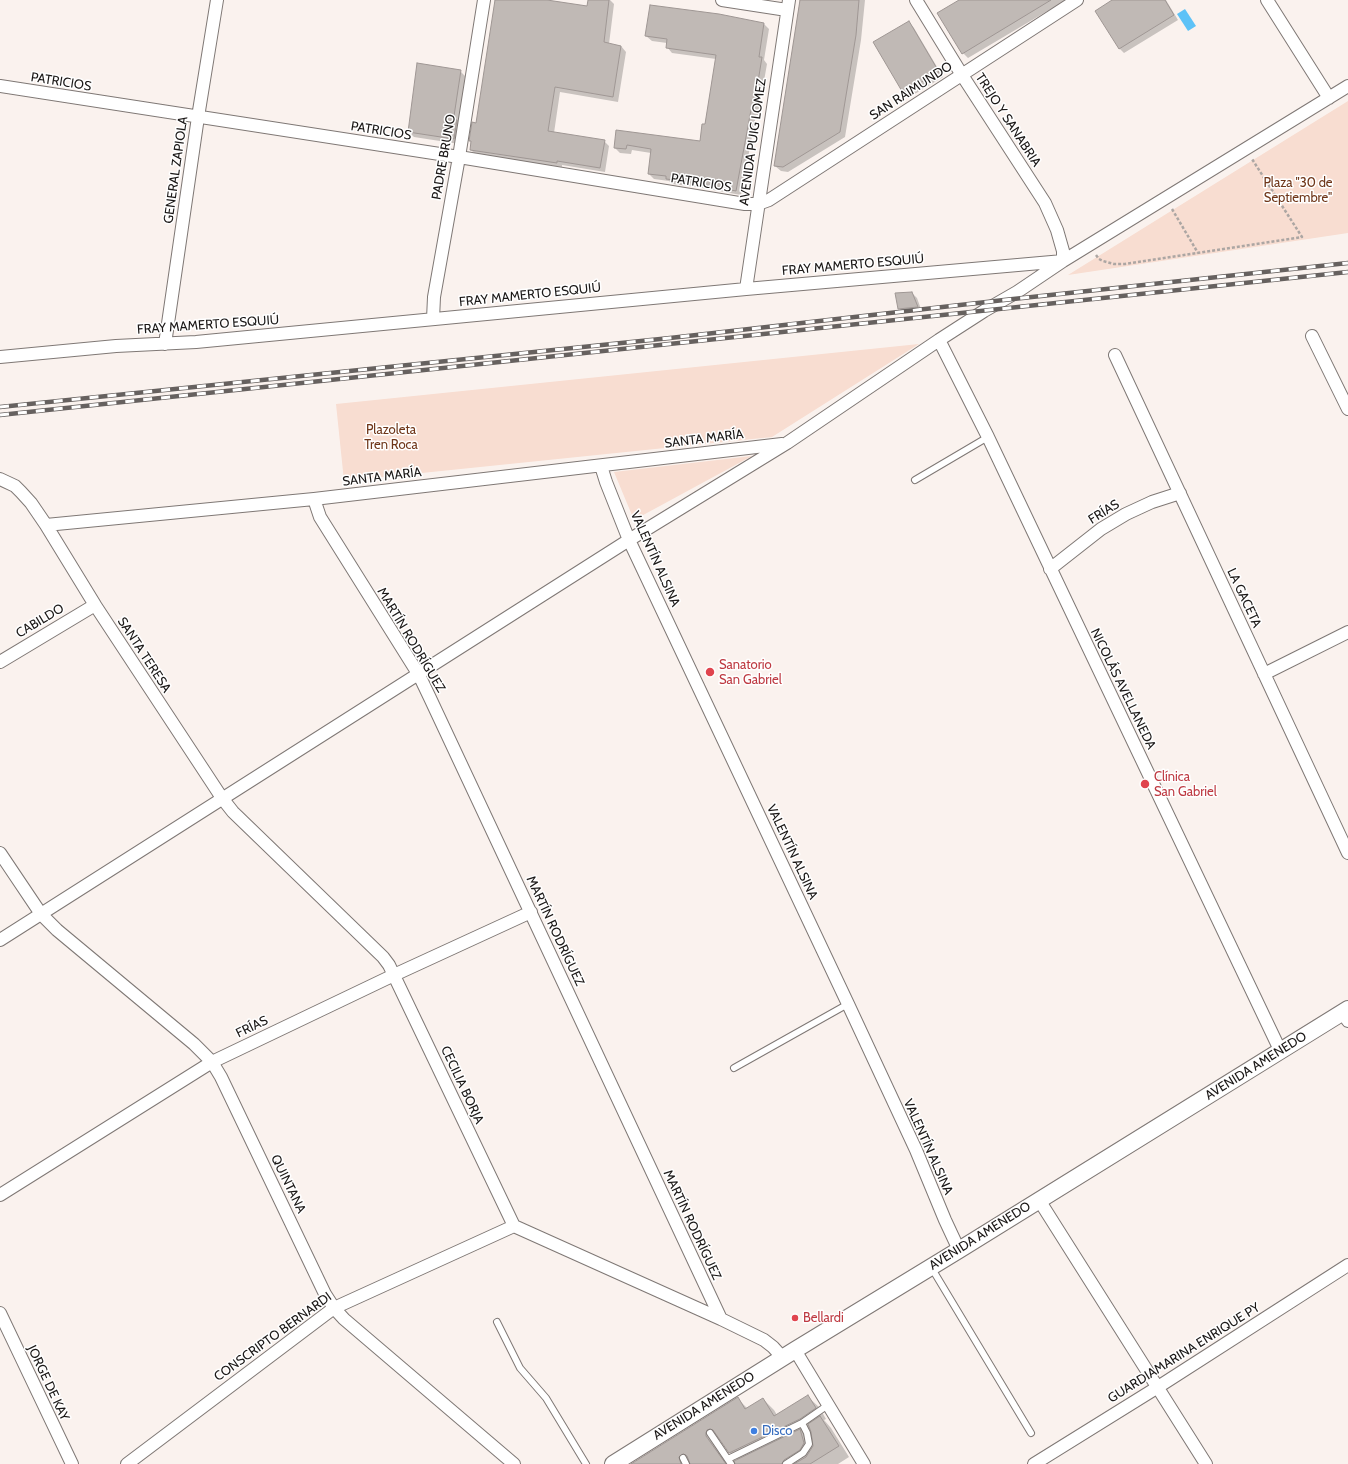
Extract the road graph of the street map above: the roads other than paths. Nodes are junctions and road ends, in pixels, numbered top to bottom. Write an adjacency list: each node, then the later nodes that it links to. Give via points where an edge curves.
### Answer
1 (218, 0): 12 (street, GENERAL ZAPIOLA)
2 (484, 0): 13 (street, PADRE BRUNO)
3 (722, 0): 7 (street)
4 (916, 0): 8 (street, TREJO Y SANABRIA)
5 (1077, 0): 8 (street, SAN RAIMUNDO)
6 (1267, 0): 11 (street)
7 (788, 5): 14 (street, AVENIDA PUIG LOMEZ)
8 (962, 75): 14 (street, SAN RAIMUNDO, via 769,200); 15 (street, TREJO Y SANABRIA, via 1045,203 1057,230)
9 (0, 86): 12 (street, PATRICIOS)
10 (1348, 86): 11 (street)
11 (1329, 98): 15 (street)
12 (198, 117): 13 (street, PATRICIOS); 20 (street, GENERAL ZAPIOLA)
13 (459, 157): 14 (street, PATRICIOS, via 745,204); 17 (street, PADRE BRUNO, via 434,296)
14 (758, 204): 16 (street, AVENIDA PUIG LOMEZ)
15 (1063, 261): 16 (street, FRAY MAMERTO ESQUIÚ); 19 (street, via 1018,292)
16 (746, 289): 17 (street, FRAY MAMERTO ESQUIÚ)
17 (433, 319): 20 (street, FRAY MAMERTO ESQUIÚ)
18 (1312, 336): 23 (street)
19 (938, 340): 24 (street, NICOLÁS AVELLANEDA); 25 (street)
20 (165, 344): 22 (street, FRAY MAMERTO ESQUIÚ)
21 (1115, 355): 29 (street, LA GACETA)
22 (0, 357)
23 (1348, 409)
24 (988, 437): 28 (lane); 33 (street, NICOLÁS AVELLANEDA)
25 (787, 443): 26 (street, SANTA MARÍA); 32 (street)
26 (601, 466): 30 (street, SANTA MARÍA); 32 (street, VALENTÍN ALSINA)
27 (0, 479): 31 (street, via 21,492)
28 (915, 480)
29 (1180, 492): 33 (street, FRÍAS, via 1126,514); 37 (street, LA GACETA)
30 (314, 499): 31 (street, SANTA MARÍA); 38 (street, MARTÍN RODRÍGUEZ, via 320,517)
31 (46, 525): 34 (street, SANTA TERESA)
32 (629, 540): 38 (street); 46 (street, VALENTÍN ALSINA)
33 (1050, 569): 48 (street, NICOLÁS AVELLANEDA)
34 (95, 605): 36 (street, CABILDO); 39 (street, SANTA TERESA)
35 (1348, 632): 37 (street)
36 (0, 662)
37 (1264, 674): 40 (street, LA GACETA)
38 (419, 675): 39 (street); 42 (street, MARTÍN RODRÍGUEZ)
39 (222, 798): 43 (street); 45 (street, CECILIA BORJA, via 233,812 383,957)
40 (1348, 852)
41 (0, 853): 43 (street, QUINTANA)
42 (531, 912): 45 (street, FRÍAS); 59 (street, MARTÍN RODRÍGUEZ)
43 (41, 914): 44 (street); 49 (street, QUINTANA)
44 (0, 940)
45 (394, 975): 49 (street, FRÍAS); 53 (street, CECILIA BORJA)
46 (848, 1004): 50 (lane); 54 (street, VALENTÍN ALSINA)
47 (1346, 1014): 48 (street, AVENIDA AMENEDO)
48 (1280, 1050): 52 (street, AVENIDA AMENEDO)
49 (212, 1062): 51 (street, FRÍAS); 57 (street, QUINTANA)
50 (734, 1068)
51 (0, 1195)
52 (1040, 1200): 54 (street, AVENIDA AMENEDO); 62 (street)
53 (514, 1226): 57 (street, CONSCRIPTO BERNARDI); 59 (street)
54 (959, 1250): 56 (street, AVENIDA AMENEDO)
55 (1348, 1266): 62 (street, GUARDIAMARINA ENRIQUE PY)
56 (931, 1267): 61 (street, AVENIDA AMENEDO); 66 (lane)
57 (334, 1308): 69 (street, CONSCRIPTO BERNARDI); 70 (street, QUINTANA)
58 (0, 1313): 68 (street, JORGE DE KAY)
59 (721, 1319): 61 (street)
60 (497, 1322): 71 (lane, via 520,1368 546,1398)
61 (789, 1353): 63 (street); 72 (street, AVENIDA AMENEDO)
62 (1158, 1387): 75 (street, GUARDIAMARINA ENRIQUE PY); 76 (street)
63 (828, 1405): 64 (lane); 74 (street)
64 (802, 1423): 67 (lane); 73 (lane, via 809,1444 802,1453)
65 (710, 1433): 67 (lane)
66 (1031, 1433)
67 (729, 1462)
68 (72, 1464)
69 (127, 1464)
70 (514, 1464)
71 (586, 1464)
72 (613, 1464)
73 (786, 1464)
74 (864, 1464)
75 (1034, 1464)
76 (1206, 1464)

